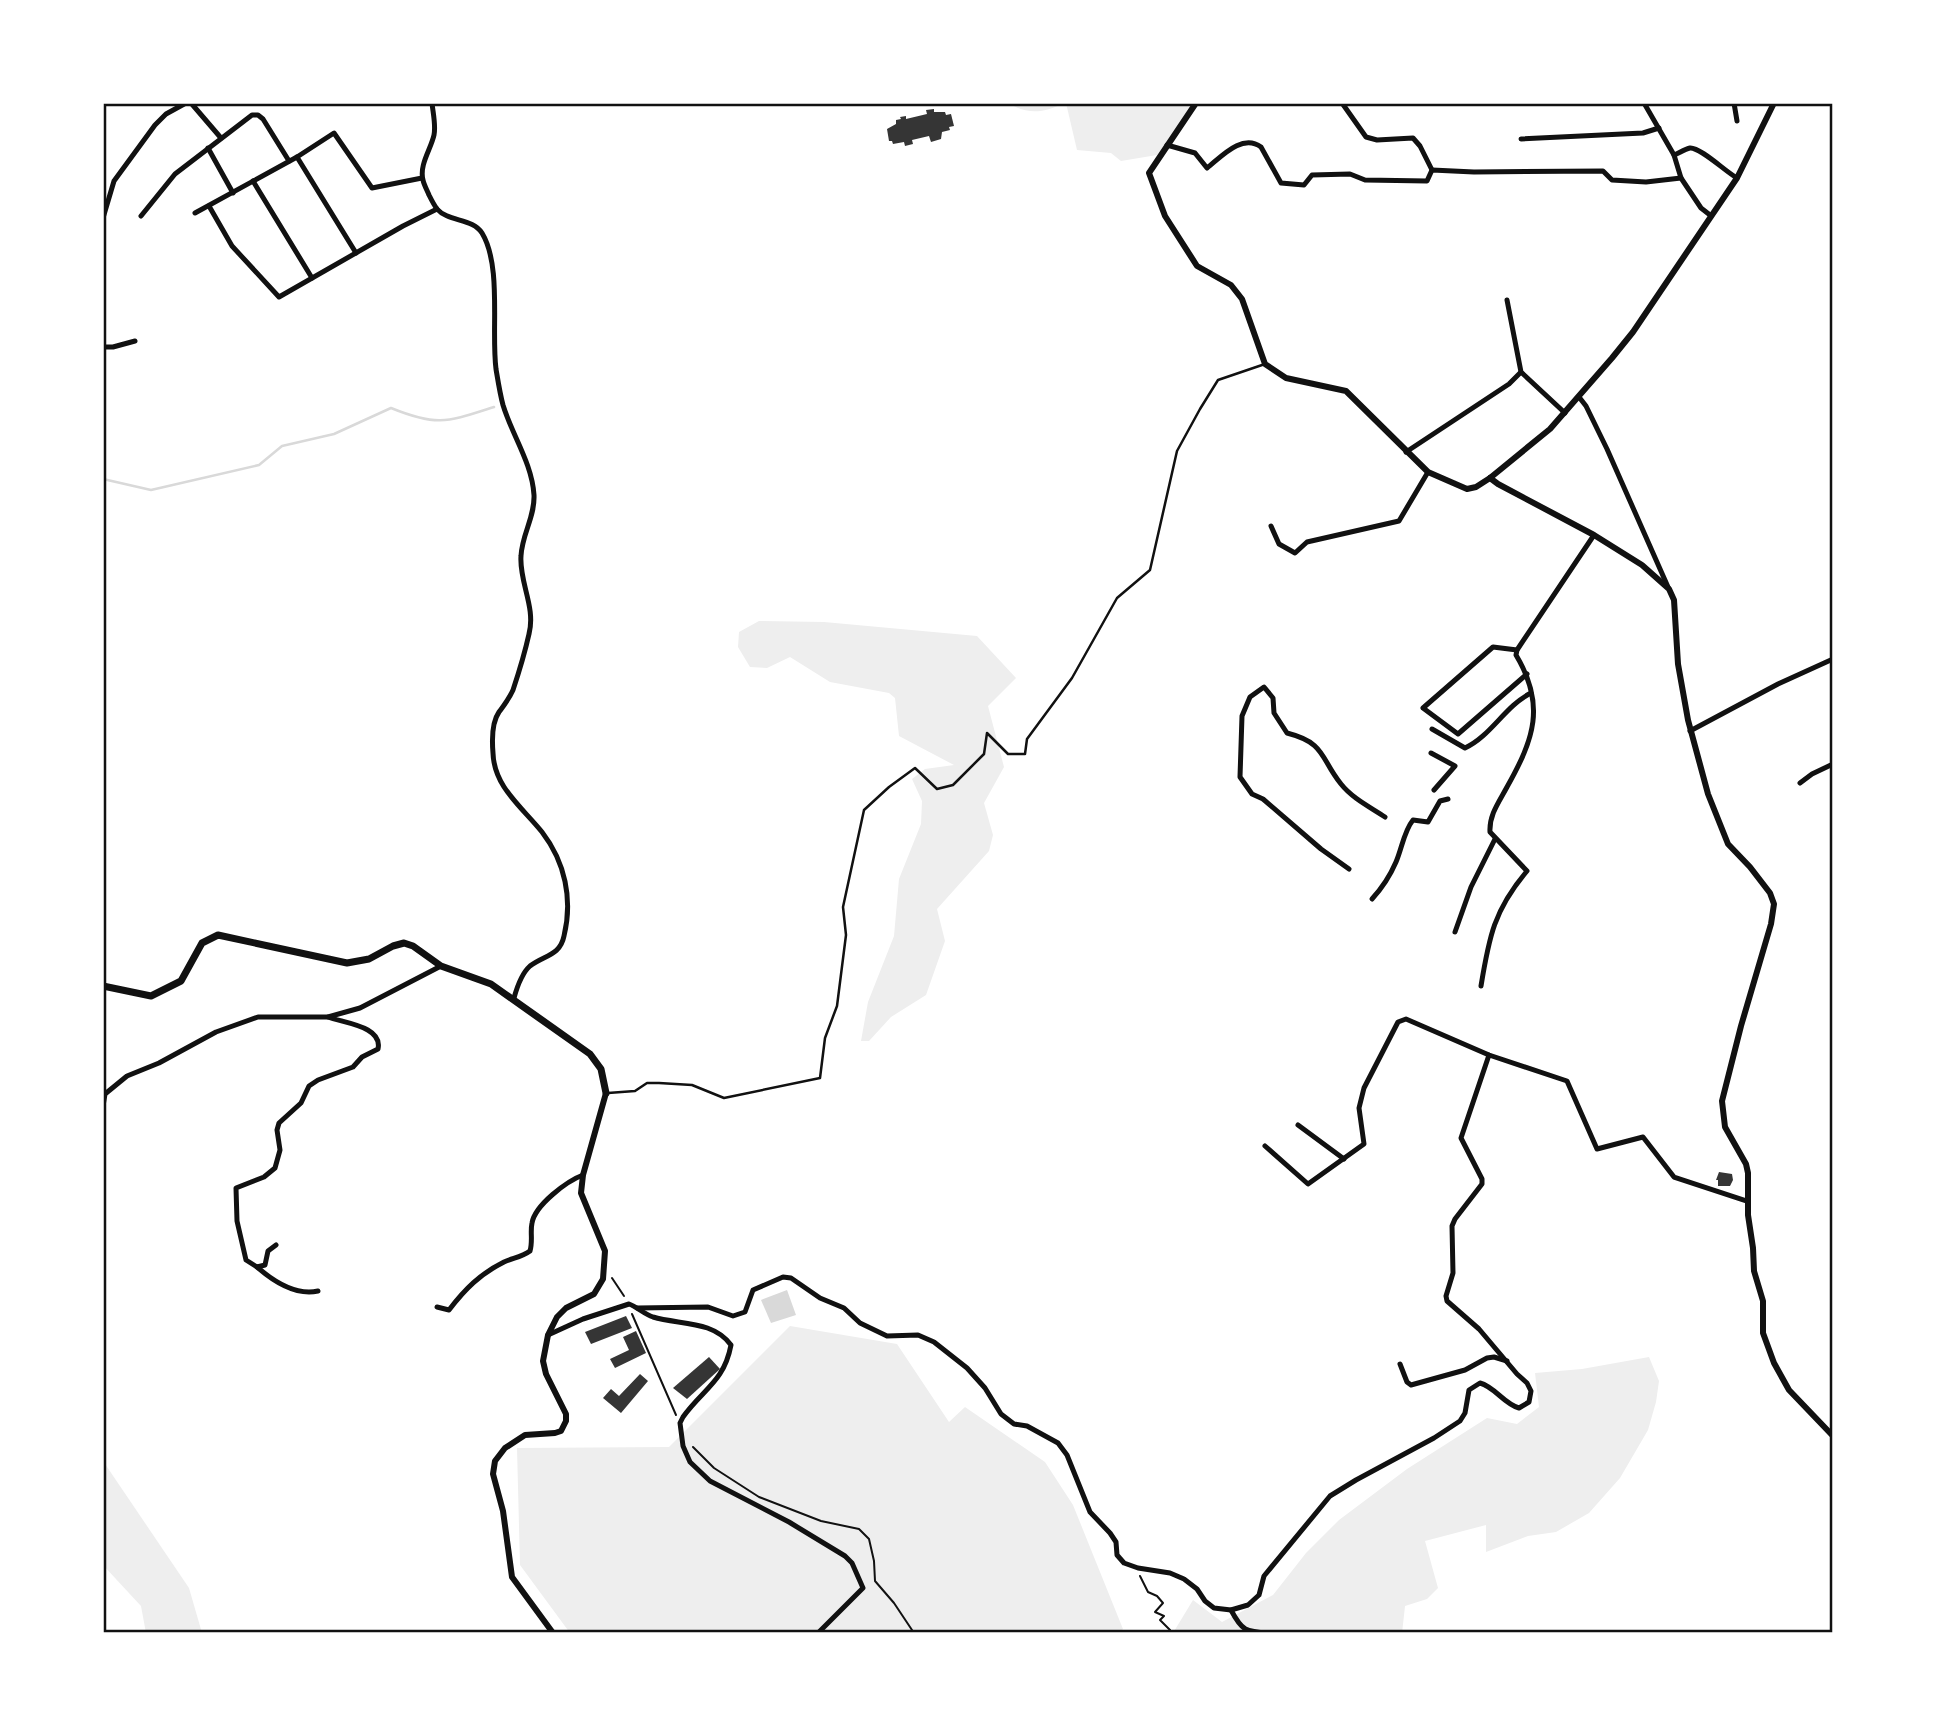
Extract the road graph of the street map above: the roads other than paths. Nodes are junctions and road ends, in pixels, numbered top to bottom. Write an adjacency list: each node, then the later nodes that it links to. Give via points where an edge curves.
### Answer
1 (186, 103): 29 (street, via 155,125 114,181)
2 (191, 103): 11 (street)
3 (432, 103): 19 (street, via 435,132)
4 (1196, 103): 13 (street)
5 (1342, 103): 18 (street, via 1366,137 1413,138)
6 (1644, 103): 10 (street)
7 (1734, 103): 9 (street)
8 (1774, 103): 21 (street)
9 (1738, 121)
10 (1659, 128): 12 (street, via 1643,133); 15 (street)
11 (221, 138): 14 (street); 17 (street, via 258,115)
12 (1521, 139)
13 (1167, 145): 18 (street, via 1195,153 1207,168 1237,144 1255,143 1281,183 1304,186 1312,176 1350,174 1365,180 1427,181); 35 (street, via 1149,173 1165,216 1197,266 1231,285 1242,299)
14 (208, 149): 23 (street); 28 (street, via 175,174)
15 (1674, 155): 20 (street); 21 (street, via 1690,148 1699,150)
16 (297, 157): 17 (street); 19 (street, via 334,133 372,188); 30 (street)
17 (289, 161): 22 (street)
18 (1432, 170): 20 (street, via 1603,171 1612,180 1646,183)
19 (422, 178): 25 (street)
20 (1681, 178): 27 (street)
21 (1737, 178): 27 (street)
22 (253, 181): 23 (street); 31 (street)
23 (233, 192): 24 (street)
24 (209, 206): 26 (street); 31 (street, via 232,246 279,297)
25 (437, 209): 30 (street); 64 (street, via 473,225 489,248 496,367 503,405 534,491 534,512 520,560 530,633 513,689 494,724 492,755 505,791 541,831 564,870 566,929 560,948 524,973)
26 (195, 213)
27 (1710, 215): 37 (street, via 1633,332)
28 (141, 216)
29 (103, 218)
30 (356, 253): 31 (street)
31 (312, 278)
32 (1507, 300): 36 (street)
33 (135, 341): 34 (street)
34 (103, 346)
35 (1265, 364): 39 (street, via 1286,378 1346,391); 67 (lane, via 1219,380 1200,409 1177,451 1150,570 1117,598 1072,678 1027,739 1026,754 1008,754 987,733 984,754 953,785 937,789 915,768 864,810 843,907 846,934 837,1006 825,1038 820,1078 724,1098 692,1085 659,1083)
36 (1521, 372): 38 (street); 39 (street)
37 (1579, 397): 38 (street); 44 (street)
38 (1565, 413): 41 (street)
39 (1406, 452): 40 (street)
40 (1428, 472): 41 (street, via 1467,489); 42 (street, via 1399,521 1307,542 1295,553 1279,544)
41 (1490, 478): 43 (street)
42 (1271, 526)
43 (1594, 535): 44 (street, via 1642,565); 45 (street)
44 (1669, 589): 50 (street)
45 (1517, 650): 47 (street); 47 (street, via 1493,647 1423,708 1458,734)
46 (1833, 659): 50 (street)
47 (1527, 674): 48 (street)
48 (1531, 693): 49 (street, via 1518,699 1465,748); 57 (street, via 1534,715 1526,754 1492,815 1490,832)
49 (1432, 729)
50 (1690, 731): 73 (street, via 1728,844 1774,904 1722,1101 1725,1127 1746,1164)
51 (1431, 753): 54 (street, via 1455,766)
52 (1833, 764): 53 (street)
53 (1800, 783)
54 (1434, 790)
55 (1448, 799): 59 (street, via 1440,801 1429,822 1413,820 1408,825 1391,873)
56 (1385, 817): 58 (street, via 1341,785 1320,749 1287,733 1264,687 1256,691 1242,716 1240,777 1252,794)
57 (1495, 839): 60 (street); 63 (street, via 1527,871 1506,896 1494,923)
58 (1349, 869)
59 (1371, 899)
60 (1455, 932)
61 (441, 966): 62 (main road, via 404,943 369,959 347,963 218,935 202,943 181,981 152,996); 64 (main road, via 491,984); 65 (street, via 360,1009)
62 (103, 986)
63 (1481, 986)
64 (514, 998): 67 (main road, via 590,1055 601,1069)
65 (328, 1017): 68 (street, via 258,1017 216,1032 127,1076 105,1094); 75 (street, via 362,1027 378,1038 378,1049 354,1067 309,1086 301,1104 279,1123 275,1168 236,1188 243,1253)
66 (1489, 1055): 71 (street, via 1406,1019 1398,1022 1359,1108 1364,1144); 73 (street, via 1567,1081 1597,1149 1643,1137 1674,1177); 80 (street, via 1461,1138 1482,1184 1452,1226 1453,1273 1446,1296)
67 (606, 1093): 72 (street)
68 (103, 1106)
69 (1298, 1125): 71 (street)
70 (1265, 1146): 71 (street, via 1308,1184)
71 (1343, 1159)
72 (583, 1175): 77 (street, via 538,1209 530,1251 479,1277 449,1310); 79 (street, via 581,1193 605,1251 603,1279 594,1294 557,1317)
73 (1747, 1201): 82 (street, via 1754,1271 1763,1301 1763,1333 1789,1390)
74 (276, 1245): 75 (street, via 268,1251 265,1265)
75 (257, 1266): 76 (street, via 271,1280 290,1288)
76 (318, 1291)
77 (437, 1307)
78 (637, 1308): 79 (street, via 629,1304); 83 (street, via 708,1307 733,1316 745,1311 753,1290 783,1277 887,1336 926,1338 967,1368 1001,1414 1058,1443 1090,1512 1116,1542 1117,1555 1124,1563 1184,1579 1214,1608); 85 (street, via 663,1320 697,1324 725,1336 731,1345 728,1362 717,1380 680,1423 683,1446 690,1462 710,1481 789,1522 852,1563 863,1588)
79 (548, 1335): 84 (street, via 543,1361 566,1421 561,1431 525,1435 505,1448 495,1461 493,1474 512,1577)
80 (1507, 1361): 81 (street, via 1487,1358 1465,1370 1411,1385); 83 (street, via 1531,1391 1525,1406 1513,1406 1480,1382 1474,1386 1460,1420 1330,1496 1264,1576 1259,1595 1248,1605)
81 (1400, 1364)
82 (1833, 1436)
83 (1231, 1610): 86 (street, via 1238,1625 1248,1632)
84 (553, 1633)
85 (818, 1633)
86 (1268, 1633)

